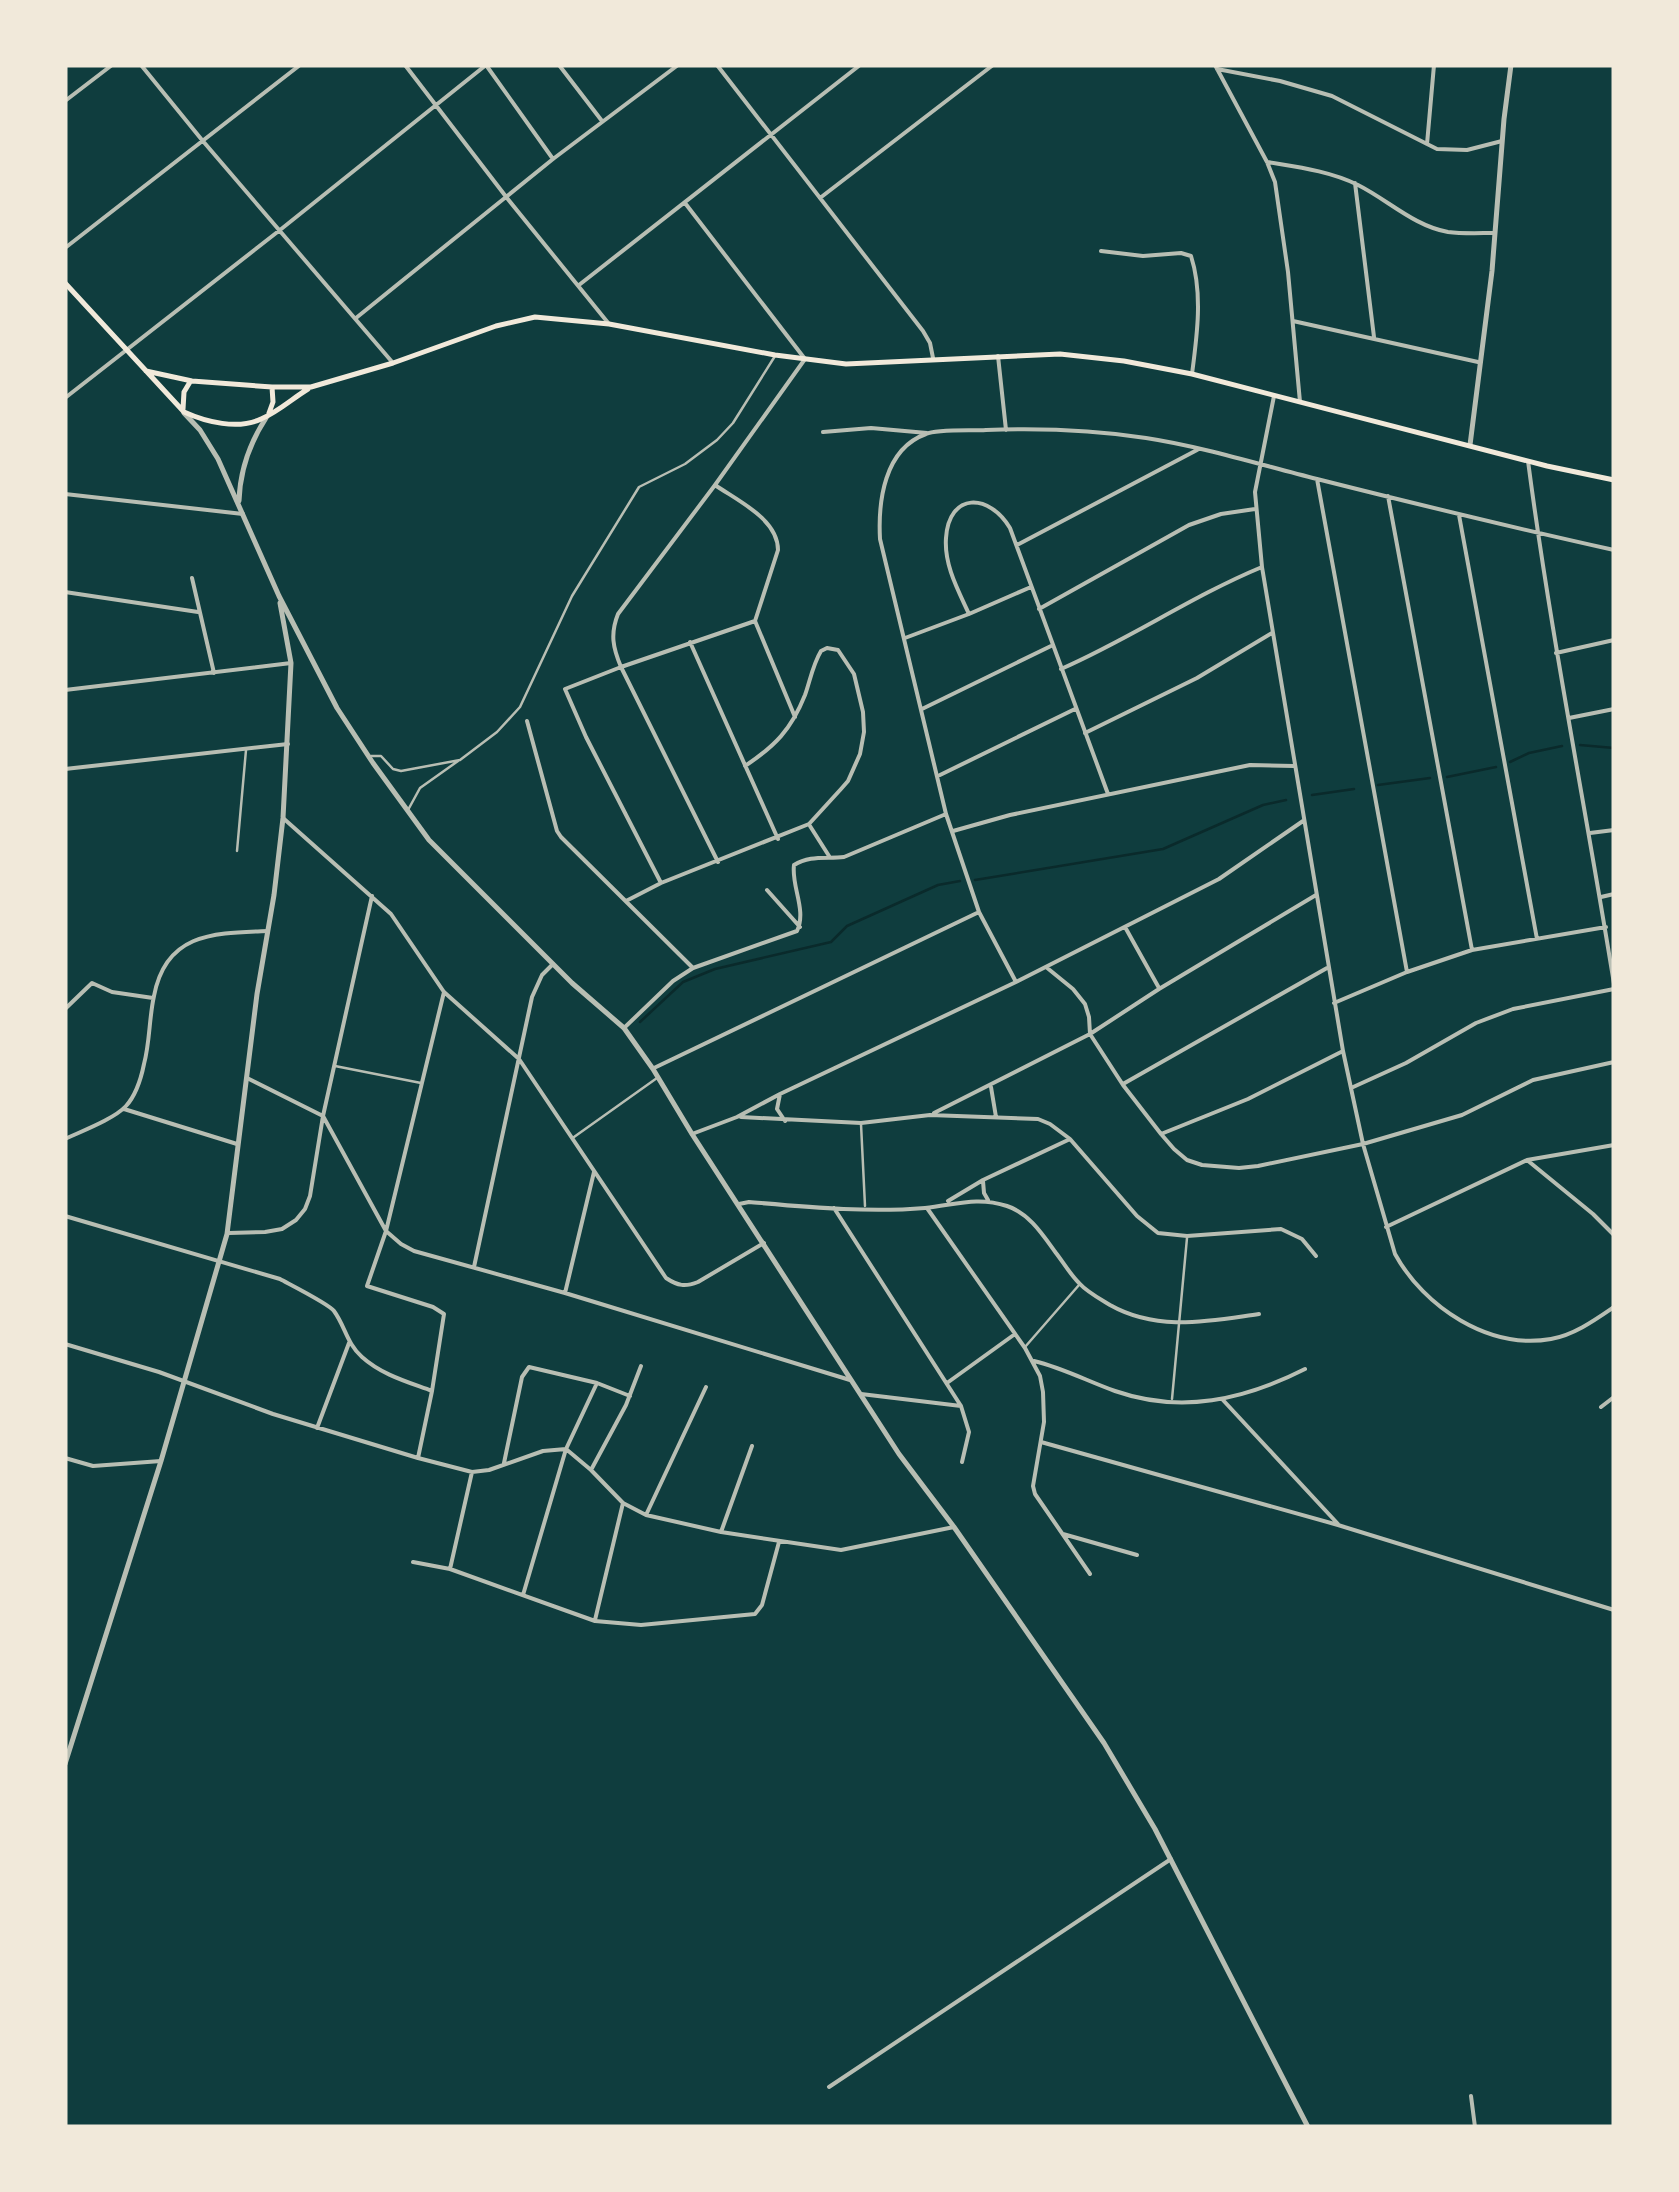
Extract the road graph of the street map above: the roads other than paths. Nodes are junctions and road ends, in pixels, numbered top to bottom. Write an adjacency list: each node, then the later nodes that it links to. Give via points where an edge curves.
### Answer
1 (112, 65): 14 (street)
2 (141, 65): 18 (street)
3 (300, 65): 18 (street)
4 (405, 65): 15 (street)
5 (486, 65): 15 (street); 21 (street)
6 (559, 65): 16 (street)
7 (678, 65): 16 (street)
8 (860, 65): 17 (street)
9 (993, 65): 25 (street)
10 (1434, 65): 20 (street)
11 (1511, 65): 19 (street)
12 (720, 66): 17 (street)
13 (1216, 67): 20 (street, via 1332,96); 22 (street)
14 (65, 102)
15 (435, 106): 24 (street); 27 (street)
16 (602, 122): 21 (street)
17 (772, 136): 25 (street); 26 (street)
18 (202, 140): 27 (street); 29 (street)
19 (1502, 141): 20 (street, via 1451,151); 28 (street)
20 (1427, 144)
21 (554, 159): 24 (street)
22 (1267, 162): 23 (street); 34 (street, via 1280,203)
23 (1356, 183): 28 (street, via 1434,228); 36 (street)
24 (507, 198): 32 (street); 33 (street)
25 (820, 198): 41 (street, via 922,331)
26 (684, 203): 32 (street); 40 (street)
27 (280, 230): 33 (street); 37 (street)
28 (1495, 233): 43 (street)
29 (65, 248)
30 (1101, 251): 45 (street, via 1190,256 1198,315)
31 (65, 283): 37 (main road)
32 (579, 285): 35 (street)
33 (356, 318): 42 (street)
34 (1293, 321): 36 (street); 51 (street)
35 (609, 324): 38 (main road); 42 (main road, via 516,320)
36 (1374, 337): 43 (street)
37 (125, 350): 44 (main road); 50 (street)
38 (776, 355): 40 (main road); 103 (lane, via 716,440 639,487 572,596 523,703)
39 (998, 356): 41 (main road); 45 (main road, via 1060,354); 54 (street)
40 (805, 359): 41 (main road); 63 (street)
41 (933, 359)
42 (393, 363): 48 (main road)
43 (1480, 363): 57 (street)
44 (146, 370): 46 (main road); 52 (main road)
45 (1192, 374): 49 (main road)
46 (192, 381): 47 (main road); 52 (main road)
47 (272, 387): 48 (main road); 53 (main road)
48 (311, 387): 53 (main road)
49 (1274, 396): 51 (main road); 60 (street)
50 (65, 398)
51 (1300, 402): 57 (main road)
52 (184, 412): 53 (main road, via 234,424); 66 (street, via 209,444)
53 (268, 416): 66 (street, via 242,470)
54 (1006, 430): 56 (street); 58 (street, via 1147,438)
55 (823, 432): 56 (street)
56 (927, 433): 83 (street, via 900,454 878,512)
57 (1470, 445): 59 (main road)
58 (1197, 450): 60 (street); 71 (street)
59 (1528, 460): 62 (main road); 70 (street)
60 (1260, 464): 61 (street); 67 (street)
61 (1317, 479): 65 (street); 140 (street)
62 (1614, 480)
63 (715, 485): 81 (street, via 778,538); 89 (street, via 618,614 612,634)
64 (65, 494): 68 (street)
65 (1388, 496): 69 (street); 134 (street)
66 (239, 504): 68 (street)
67 (1255, 508): 73 (street); 78 (street, via 1189,525)
68 (243, 514): 77 (street)
69 (1458, 515): 70 (street); 133 (street)
70 (1538, 534): 72 (street); 87 (street)
71 (1016, 545): 75 (street); 80 (street, via 1004,518 983,502 951,516 946,554)
72 (1614, 550)
73 (1262, 567): 82 (street); 90 (street)
74 (192, 578): 79 (street)
75 (1031, 587): 78 (street); 80 (street)
76 (65, 592): 79 (street)
77 (279, 596): 88 (street); 102 (street)
78 (1038, 609): 86 (street)
79 (198, 612): 91 (street)
80 (969, 614): 83 (street)
81 (755, 621): 85 (street); 96 (street)
82 (1272, 633): 99 (street); 105 (street)
83 (905, 638): 93 (street)
84 (1614, 640): 87 (street)
85 (690, 642): 89 (street); 104 (street)
86 (1052, 646): 90 (street); 93 (street)
87 (1556, 653): 97 (street)
88 (291, 663): 91 (street); 100 (street)
89 (621, 667): 120 (street); 121 (street, via 565,690)
90 (1061, 669): 94 (street)
91 (214, 673): 92 (street)
92 (65, 690)
93 (922, 708): 107 (street)
94 (1075, 709): 99 (street); 107 (street)
95 (1614, 709): 97 (street)
96 (795, 717): 104 (street, via 782,738); 113 (street, via 821,650 838,650 854,674 864,732 848,780)
97 (1569, 718): 116 (street)
98 (527, 721): 127 (street, via 557,831)
99 (1084, 733): 108 (street)
100 (288, 744): 101 (street); 111 (street)
101 (246, 748): 106 (street); 118 (lane)
102 (368, 756): 103 (lane, via 381,756 400,771); 109 (street)
103 (460, 760): 109 (lane, via 420,788)
104 (744, 766): 117 (street)
105 (1294, 766): 108 (street, via 1250,766); 112 (street)
106 (65, 769)
107 (939, 776): 110 (street)
108 (1108, 794): 115 (street)
109 (408, 810): 136 (street)
110 (946, 814): 115 (street); 119 (street, via 844,857)
111 (283, 818): 125 (street); 132 (street)
112 (1304, 821): 124 (street); 130 (street, via 1218,880)
113 (810, 824): 117 (street); 119 (street)
114 (1614, 830): 116 (street)
115 (952, 831): 128 (street)
116 (1590, 833): 126 (street)
117 (778, 839): 120 (street)
118 (237, 851)
119 (829, 856): 129 (street, via 794,865)
120 (718, 862): 121 (street)
121 (662, 883): 127 (street)
122 (767, 890): 129 (street)
123 (1614, 894): 126 (street)
124 (1316, 895): 139 (street); 143 (street)
125 (372, 896): 144 (street); 153 (street)
126 (1601, 897): 131 (street)
127 (626, 901): 137 (street)
128 (978, 912): 141 (street); 154 (street)
129 (800, 927): 137 (street)
130 (1125, 927): 138 (street); 143 (street)
131 (1606, 927): 133 (street); 135 (street)
132 (268, 932): 145 (street, via 220,933 190,942 168,961); 156 (street)
133 (1537, 939): 134 (street)
134 (1472, 950): 140 (street)
135 (1612, 961): 142 (street)
136 (553, 964): 148 (street); 151 (street, via 532,997)
137 (693, 968): 148 (street)
138 (1046, 968): 141 (street); 149 (street, via 1084,1004)
139 (1328, 968): 146 (street); 158 (street)
140 (1407, 972): 146 (street)
141 (1016, 982): 161 (street)
142 (1614, 987): 160 (street, via 1476,1022)
143 (1159, 989): 149 (street)
144 (444, 992): 151 (street); 157 (street)
145 (153, 998): 147 (street, via 92,983); 162 (street, via 143,1071)
146 (1334, 1002): 150 (street)
147 (65, 1009)
148 (624, 1028): 154 (street)
149 (1090, 1034): 158 (street); 159 (street)
150 (1342, 1051): 160 (street); 170 (street)
151 (520, 1059): 172 (street); 195 (street)
152 (1614, 1062): 175 (street, via 1533,1080 1462,1114)
153 (334, 1066): 157 (lane); 164 (street)
154 (653, 1069): 155 (street)
155 (658, 1077): 169 (street); 172 (lane)
156 (247, 1078): 164 (street); 174 (street)
157 (423, 1084): 188 (street)
158 (1123, 1084): 170 (street)
159 (991, 1086): 163 (street); 166 (street)
160 (1350, 1088): 175 (street)
161 (780, 1094): 165 (street); 167 (street, via 777,1109)
162 (124, 1109): 171 (street); 174 (street)
163 (930, 1115): 166 (street); 168 (street)
164 (323, 1116): 188 (street); 189 (street, via 305,1209 282,1228)
165 (737, 1116): 167 (street); 169 (street)
166 (996, 1116): 173 (street, via 1038,1119)
167 (784, 1121): 168 (street)
168 (861, 1123): 184 (lane)
169 (692, 1134): 181 (street)
170 (1161, 1134): 175 (street, via 1187,1160 1217,1168)
171 (65, 1138)
172 (572, 1138): 178 (street)
173 (1070, 1139): 179 (street); 191 (street, via 1148,1227)
174 (237, 1144): 189 (street)
175 (1364, 1144): 187 (street)
176 (1614, 1145): 177 (street)
177 (1527, 1160): 187 (street); 190 (street)
178 (594, 1172): 192 (street, via 675,1285 698,1282); 197 (street)
179 (983, 1180): 180 (street); 182 (street)
180 (988, 1200): 182 (street); 196 (street, via 1014,1208 1035,1225)
181 (739, 1204): 183 (street); 192 (street)
182 (944, 1204): 185 (street)
183 (834, 1208): 184 (street); 211 (street)
184 (865, 1208): 185 (street)
185 (927, 1208): 201 (street)
186 (65, 1216): 194 (street)
187 (1386, 1227): 198 (street, via 1413,1280 1475,1329 1552,1339)
188 (386, 1231): 195 (street, via 414,1251); 213 (street, via 367,1286 444,1314)
189 (227, 1234): 194 (street)
190 (1614, 1235)
191 (1188, 1236): 193 (street, via 1281,1229); 200 (lane)
192 (764, 1242): 209 (street)
193 (1316, 1256)
194 (219, 1262): 202 (street, via 280,1280 327,1304); 208 (street)
195 (474, 1266): 197 (street)
196 (1080, 1284): 200 (street, via 1124,1312); 204 (lane)
197 (565, 1293): 209 (street)
198 (1614, 1307)
199 (1259, 1314): 200 (street)
200 (1177, 1323): 218 (lane)
201 (1015, 1334): 204 (street); 211 (street)
202 (349, 1343): 213 (street, via 380,1370); 221 (street)
203 (65, 1344): 208 (street)
204 (1025, 1348): 205 (street)
205 (1034, 1361): 218 (street); 222 (street, via 1044,1392)
206 (641, 1366): 215 (street)
207 (1305, 1369): 217 (street)
208 (185, 1381): 221 (street); 227 (street)
209 (852, 1381): 214 (street)
210 (597, 1383): 215 (street); 224 (street); 229 (street, via 529,1367)
211 (947, 1384): 219 (street)
212 (706, 1387): 233 (street)
213 (432, 1391): 226 (street)
214 (861, 1394): 219 (street); 235 (street)
215 (630, 1396): 230 (street)
216 (1614, 1397): 220 (street)
217 (1222, 1400): 218 (street); 234 (street)
218 (1171, 1404)
219 (961, 1406): 228 (street, via 969,1432)
220 (1601, 1407)
221 (317, 1428): 226 (street)
222 (1042, 1442): 234 (street); 237 (street, via 1033,1486)
223 (752, 1446): 236 (street)
224 (566, 1448): 229 (street); 230 (street); 243 (street)
225 (65, 1458): 227 (street, via 93,1466)
226 (418, 1458): 231 (street)
227 (161, 1461): 246 (street)
228 (962, 1462)
229 (504, 1466): 231 (street)
230 (591, 1470): 232 (street)
231 (472, 1472): 241 (street)
232 (623, 1503): 233 (street); 245 (street)
233 (646, 1515): 236 (street)
234 (1338, 1524): 244 (street)
235 (954, 1527): 238 (street, via 841,1550); 247 (street, via 1104,1742)
236 (721, 1532): 238 (street)
237 (1063, 1534): 239 (street); 242 (street)
238 (779, 1540): 245 (street, via 755,1614 641,1625)
239 (1136, 1555)
240 (412, 1562): 241 (street)
241 (450, 1569): 243 (street)
242 (1090, 1574)
243 (522, 1595): 245 (street)
244 (1614, 1610)
245 (594, 1621)
246 (65, 1763)
247 (1171, 1859): 248 (street); 250 (street)
248 (828, 2087)
249 (1471, 2096): 251 (street)
250 (1308, 2127)
251 (1475, 2127)

